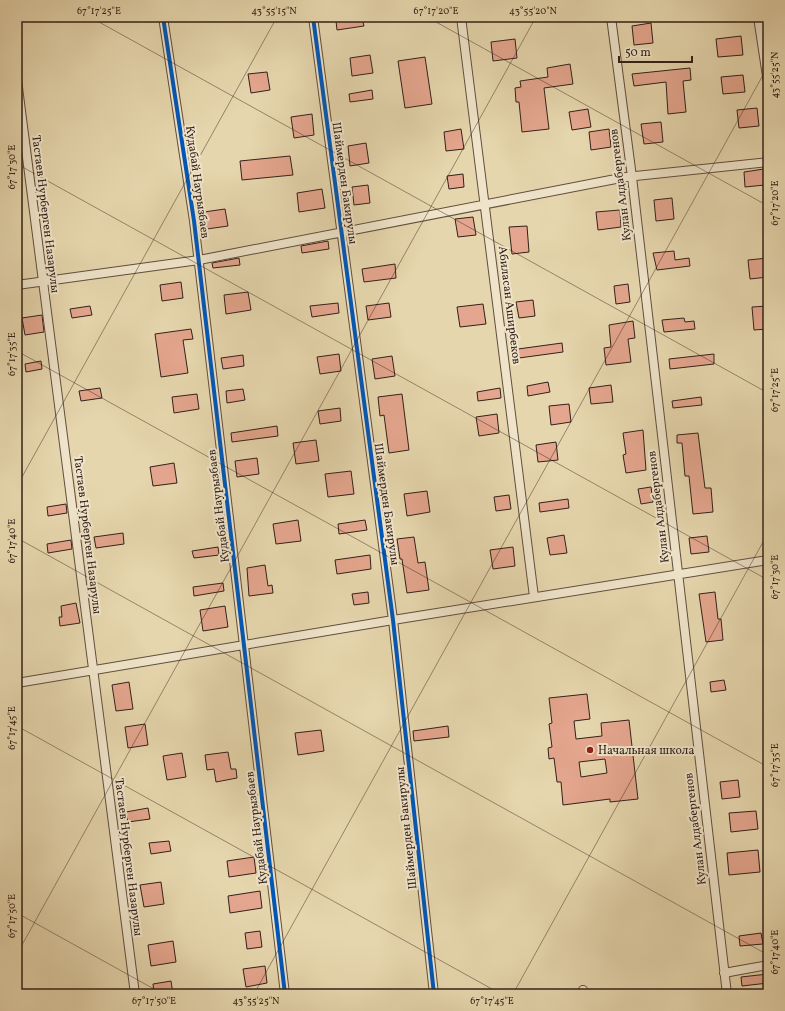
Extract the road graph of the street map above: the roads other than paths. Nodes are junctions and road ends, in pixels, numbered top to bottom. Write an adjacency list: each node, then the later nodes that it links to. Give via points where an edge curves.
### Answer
1 (163, 17): 12 (street, Кудабай Наурызбаев)
2 (313, 17): 11 (street, Шаймерден Бакирулы)
3 (462, 17): 10 (street, Абиласан Аширбеков)
4 (612, 17): 9 (street, Кулан Алдабергенов)
5 (758, 17): 7 (street)
6 (17, 80): 13 (street, Тастаев Нурберген Назарулы)
7 (768, 83)
8 (768, 162): 9 (street)
9 (632, 177): 10 (street); 16 (street, Кулан Алдабергенов)
10 (485, 204): 11 (street); 17 (street, Абиласан Аширбеков)
11 (342, 233): 12 (street); 18 (street, Шаймерден Бакирулы)
12 (199, 260): 13 (street); 19 (street, Кудабай Наурызбаев)
13 (43, 281): 14 (street); 20 (street, Тастаев Нурберген Назарулы)
14 (17, 285)
15 (768, 560): 16 (street)
16 (678, 574): 17 (street); 23 (street, Кулан Алдабергенов)
17 (534, 597): 18 (street)
18 (393, 620): 19 (street); 26 (street, Шаймерден Бакирулы)
19 (244, 646): 20 (street); 25 (street, Кудабай Наурызбаев)
20 (93, 671): 21 (street); 24 (street, Тастаев Нурберген Назарулы)
21 (17, 684)
22 (768, 965): 23 (street)
23 (724, 973): 27 (street, Кулан Алдабергенов)
24 (135, 994)
25 (285, 994)
26 (434, 994)
27 (727, 994)

